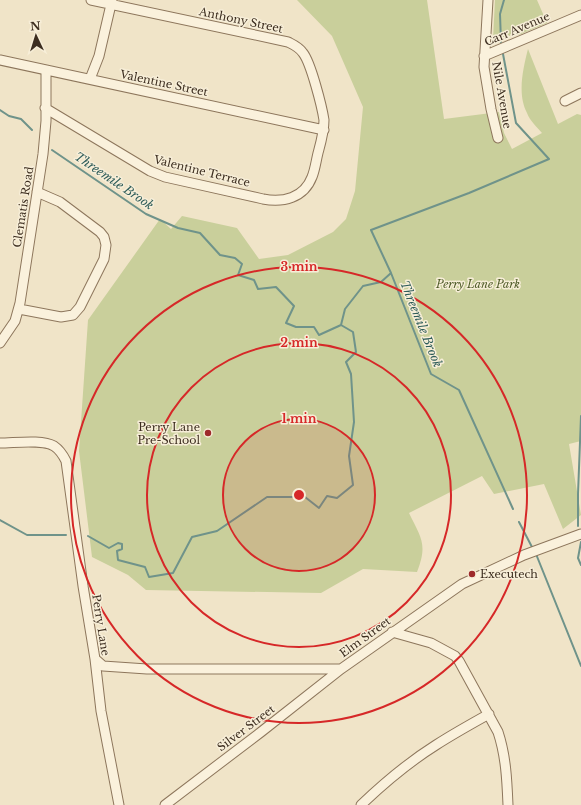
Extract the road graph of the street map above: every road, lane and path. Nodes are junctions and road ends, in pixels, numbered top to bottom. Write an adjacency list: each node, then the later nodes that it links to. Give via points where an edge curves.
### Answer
1 (92, 0): 3 (street, Anthony Street)
2 (488, 0): 5 (street, Nile Avenue)
3 (111, 2): 8 (street, via 99,56); 12 (street, Anthony Street, via 288,42 295,46 304,53 308,63 323,115)
4 (581, 15): 5 (street, Carr Avenue)
5 (484, 56): 13 (street, Nile Avenue, via 489,98)
6 (0, 60): 7 (street, Valentine Street)
7 (46, 70): 8 (street, Valentine Street); 11 (street, Clematis Road)
8 (90, 79): 12 (street, Valentine Street)
9 (581, 93): 10 (street)
10 (565, 100)
11 (46, 108): 12 (street, Valentine Terrace, via 150,172 280,201 288,200 303,191 308,184); 14 (street, Clematis Road)
12 (324, 130)
13 (498, 138)
14 (37, 192): 15 (street, Clematis Road); 15 (street, via 60,202 100,232 105,241 106,252 80,307 73,314 61,318)
15 (18, 309): 16 (street, Clematis Road, via 15,321)
16 (0, 341)
17 (0, 443): 20 (street, Perry Lane, via 46,444 60,450 66,461)
18 (581, 534): 19 (street, Elm Street, via 480,574)
19 (392, 632): 21 (street, Elm Street); 22 (street, via 430,643 455,656)
20 (95, 659): 21 (street, Elm Street, via 103,666 146,669); 23 (street, Perry Lane, via 101,711)
21 (341, 669): 24 (street, Silver Street)
22 (489, 714): 25 (street, via 425,752); 26 (street, via 502,744)
23 (119, 805)
24 (164, 805)
25 (361, 805)
26 (508, 805)

